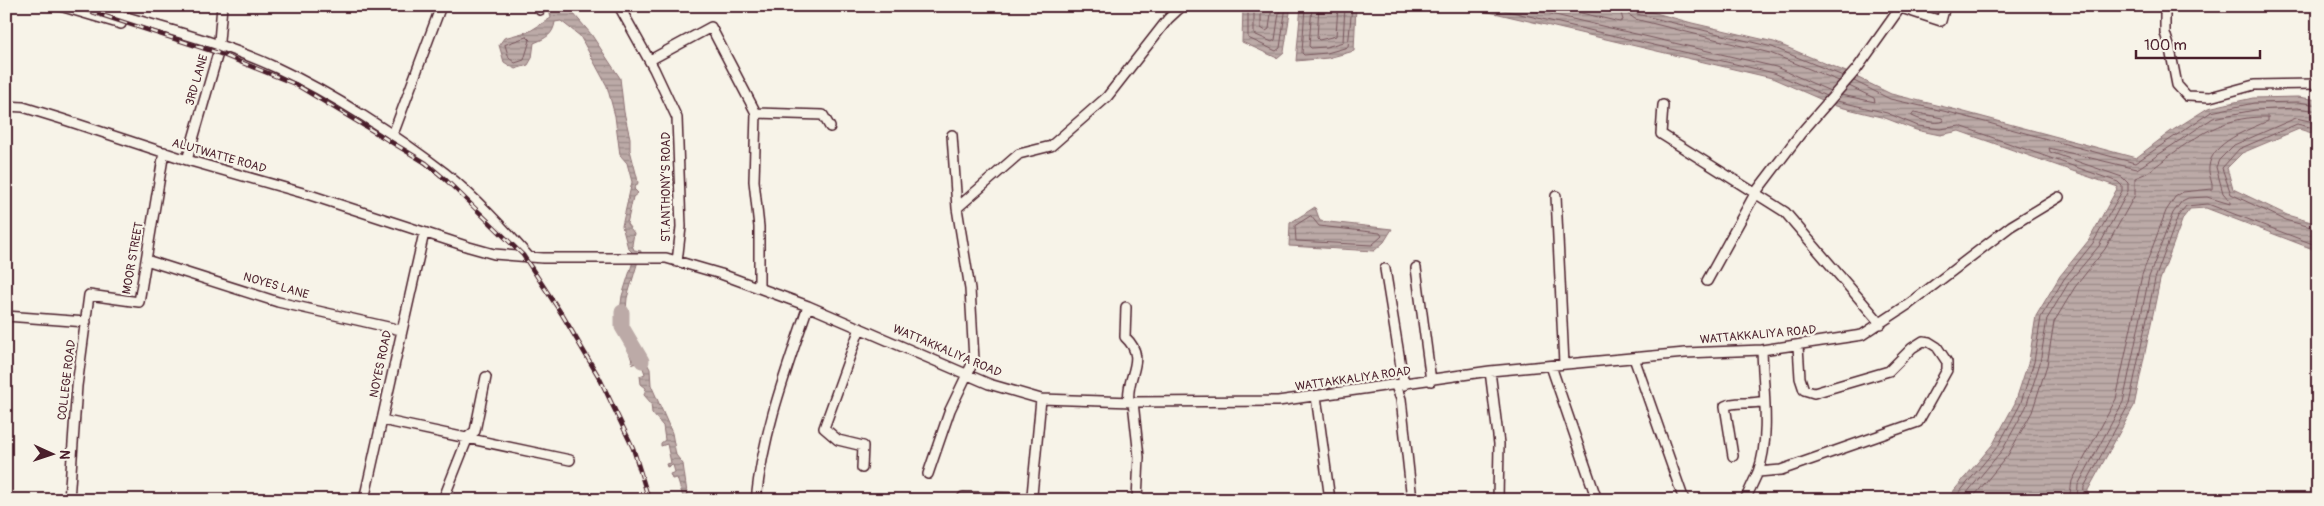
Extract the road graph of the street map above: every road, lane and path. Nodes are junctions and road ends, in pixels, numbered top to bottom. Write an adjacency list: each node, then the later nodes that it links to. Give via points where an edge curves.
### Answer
1 (60, 6): 10 (street)
2 (90, 6): 11 (street)
3 (222, 6): 11 (street, 3RD LANE)
4 (441, 6): 18 (street)
5 (619, 6): 12 (street, ST.ANTHONY'S ROAD)
6 (1182, 6): 25 (street, via 1168,18 1108,98 1051,146 1019,154)
7 (1945, 6): 9 (street, via 1940,21)
8 (2165, 6): 13 (street, via 2165,33 2177,85 2187,96 2210,97 2254,85)
9 (1897, 7): 22 (street, via 1856,70 1801,133)
10 (121, 24)
11 (219, 45): 21 (street, 3RD LANE); 27 (street, via 277,68 320,90 384,131 446,174)
12 (650, 60): 16 (street, via 711,27); 29 (street, ST.ANTHONY'S ROAD, via 677,118 680,227)
13 (2318, 84)
14 (1663, 105): 22 (street, via 1661,134)
15 (6, 106): 20 (street, ALUTWATTE ROAD, via 23,107)
16 (756, 113): 17 (street, via 823,116); 33 (street, via 754,181)
17 (830, 127)
18 (395, 129)
19 (952, 136): 25 (street)
20 (164, 152): 21 (street, ALUTWATTE ROAD); 28 (street, MOOR STREET)
21 (187, 160): 26 (street, ALUTWATTE ROAD, via 310,195)
22 (1756, 192): 32 (street); 38 (street, via 1785,212)
23 (1556, 196): 44 (street)
24 (2059, 197): 38 (street, WATTAKKALIYA ROAD, via 2011,226)
25 (957, 208): 47 (street, via 970,289 974,360)
26 (424, 233): 27 (street, WATTAKKALIYA ROAD, via 494,254); 40 (street, NOYES ROAD)
27 (528, 256): 29 (street, WATTAKKALIYA ROAD, via 666,258)
28 (146, 260): 37 (street, MOOR STREET, via 139,302 89,295); 40 (street, NOYES LANE, via 278,302)
29 (677, 262): 33 (street, WATTAKKALIYA ROAD)
30 (1416, 268): 49 (street)
31 (1385, 269): 50 (street)
32 (1706, 281)
33 (759, 288): 34 (street, WATTAKKALIYA ROAD)
34 (808, 306): 39 (street, WATTAKKALIYA ROAD); 65 (street, via 768,425 759,464)
35 (1126, 308): 54 (street, via 1125,338 1136,349 1128,396)
36 (6, 316): 37 (street)
37 (86, 322): 62 (street, COLLEGE ROAD, via 76,396)
38 (1881, 324): 41 (street, WATTAKKALIYA ROAD, via 1862,335)
39 (860, 328): 47 (street, WATTAKKALIYA ROAD); 59 (street, via 824,428 838,440 864,446)
40 (401, 330): 55 (street, NOYES ROAD)
41 (1798, 346): 42 (street, WATTAKKALIYA ROAD); 60 (street, via 1804,390 1814,393 1890,371 1912,348 1923,342 1937,347 1947,362 1948,370 1918,422 1781,470)
42 (1762, 350): 43 (street, WATTAKKALIYA ROAD); 53 (street)
43 (1634, 358): 44 (street, WATTAKKALIYA ROAD); 72 (street)
44 (1564, 364): 45 (street, WATTAKKALIYA ROAD)
45 (1552, 366): 46 (street, WATTAKKALIYA ROAD); 71 (street)
46 (1490, 371): 49 (street, WATTAKKALIYA ROAD); 70 (street, via 1499,444)
47 (967, 374): 52 (street, WATTAKKALIYA ROAD); 61 (street, via 950,410)
48 (486, 377): 56 (street, via 475,431)
49 (1431, 381): 50 (street, WATTAKKALIYA ROAD)
50 (1400, 386): 51 (street, WATTAKKALIYA ROAD); 69 (street)
51 (1316, 396): 54 (street, WATTAKKALIYA ROAD, via 1278,401); 68 (street)
52 (1041, 399): 54 (street, WATTAKKALIYA ROAD); 66 (street, via 1032,495 1027,498 962,496)
53 (1764, 401): 57 (street, via 1725,406); 60 (street, via 1763,460)
54 (1131, 402): 67 (street, via 1139,457)
55 (382, 420): 56 (street); 63 (street, NOYES ROAD)
56 (468, 437): 58 (street); 64 (street)
57 (1733, 456)
58 (570, 460)
59 (862, 468)
60 (1758, 472): 73 (street)
61 (928, 474)
62 (69, 500)
63 (364, 500)
64 (443, 500)
65 (756, 500)
66 (963, 500)
67 (1137, 500)
68 (1330, 500)
69 (1412, 500)
70 (1498, 500)
71 (1597, 500)
72 (1684, 500)
73 (1745, 500)

